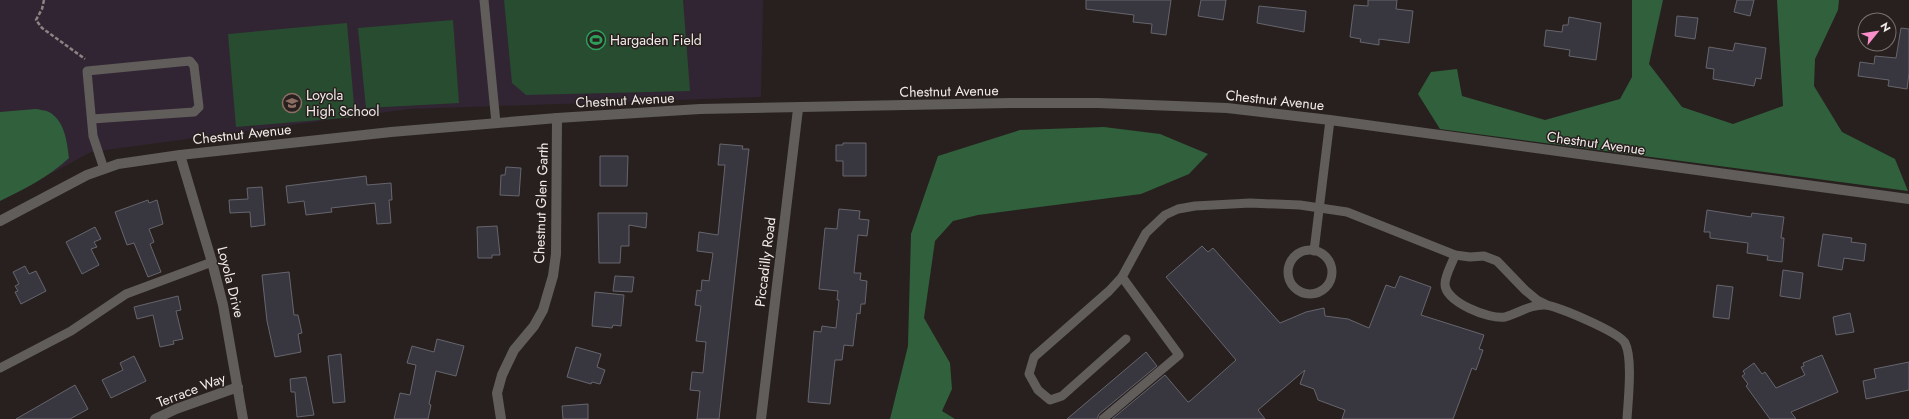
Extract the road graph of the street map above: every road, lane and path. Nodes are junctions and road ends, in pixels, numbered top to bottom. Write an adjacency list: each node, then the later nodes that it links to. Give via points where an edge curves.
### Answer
1 (44, 0): 3 (path, via 36,20 42,28 86,59)
2 (484, 0): 8 (lane)
3 (87, 71): 6 (lane); 6 (lane, via 190,61 194,66 199,107 194,112)
4 (798, 109): 5 (street, Chestnut Avenue, via 700,109); 7 (street, Chestnut Avenue, via 1098,103 1227,108); 25 (street, Piccadilly Road)
5 (558, 118): 8 (street, Chestnut Avenue); 24 (street, Chestnut Glen Garth, via 556,254 553,276 543,310 534,326 514,350 502,375 497,393)
6 (92, 119): 10 (lane, via 93,136)
7 (1330, 120): 11 (street, Chestnut Avenue); 12 (lane)
8 (496, 124): 9 (street, Chestnut Avenue, via 391,132)
9 (180, 155): 10 (street, Chestnut Avenue, via 118,164); 16 (street, Loyola Drive)
10 (104, 169): 13 (street, Chestnut Avenue, via 87,175)
11 (1909, 199)
12 (1320, 208): 14 (lane); 15 (lane, via 1347,212); 17 (lane, via 1250,203 1178,209 1165,215 1146,233)
13 (0, 221)
14 (1314, 251): 14 (lane, via 1307,250 1294,257 1288,271 1292,285 1303,294 1317,293 1331,278 1330,264 1321,253)
15 (1455, 255): 18 (lane, via 1484,256 1497,261 1525,290); 18 (lane, via 1445,284 1447,292 1462,306 1498,317)
16 (212, 262): 20 (lane, via 126,294 71,331); 21 (street, Loyola Drive, via 230,335)
17 (1122, 277): 19 (lane, via 1034,356 1029,374 1038,390 1050,400 1062,396); 26 (lane, via 1179,355)
18 (1547, 305): 27 (lane, via 1607,329 1624,342 1629,353)
19 (1126, 339)
20 (0, 368)
21 (238, 387): 22 (street, Terrace Way); 23 (street, Loyola Drive)
22 (155, 419)
23 (243, 419)
24 (501, 419)
25 (761, 419)
26 (1103, 419)
27 (1627, 419)

